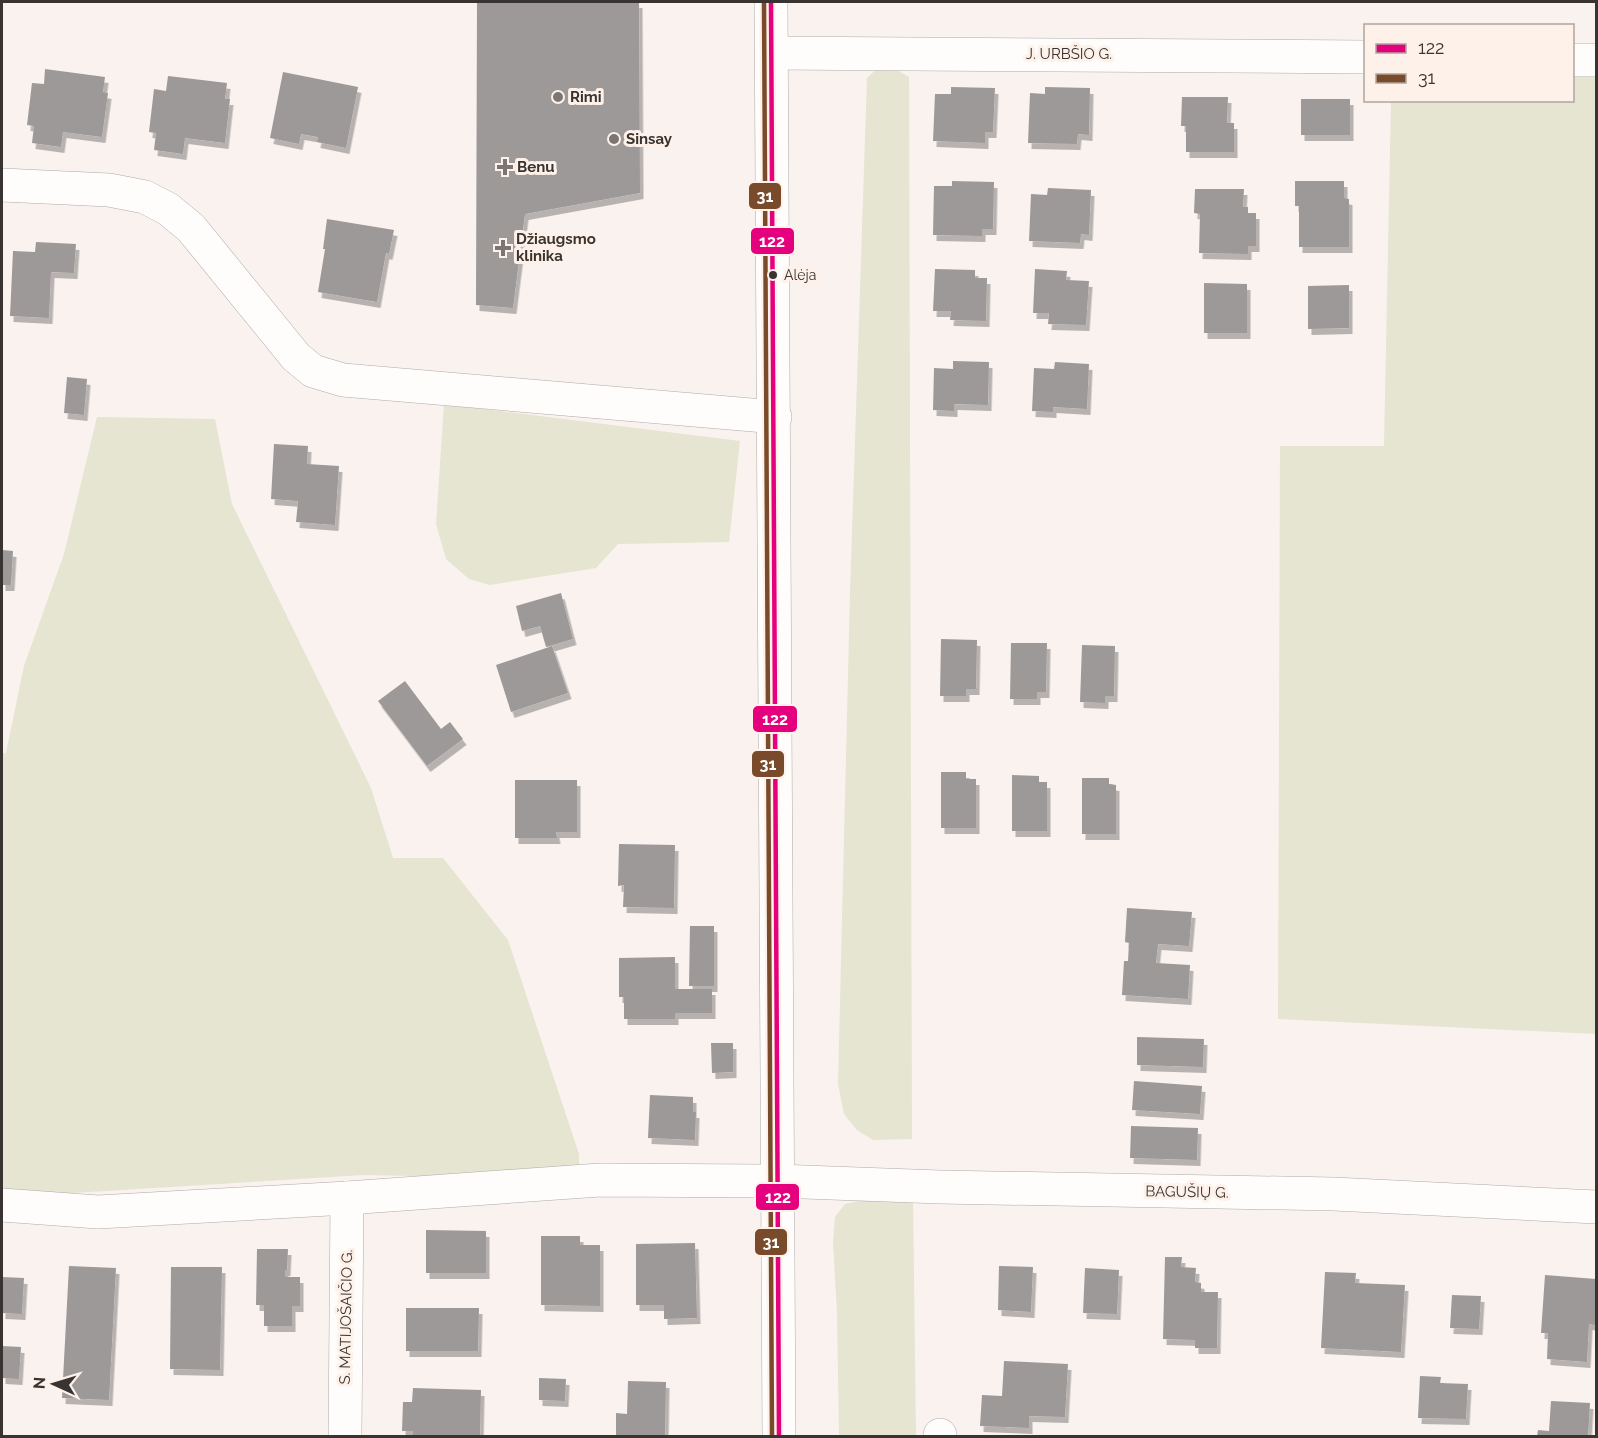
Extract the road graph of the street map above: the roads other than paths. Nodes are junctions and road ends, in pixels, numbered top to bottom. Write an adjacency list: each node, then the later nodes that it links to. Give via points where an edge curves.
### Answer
1 (771, 2): 2 (street)
2 (772, 53): 3 (street, J. URBŠIO G.); 7 (street)
3 (1364, 57)
4 (1574, 60): 5 (street)
5 (1596, 60)
6 (2, 185): 7 (street, via 109,190 146,197 168,209 191,228 296,357 313,371 343,380)
7 (775, 417): 8 (street)
8 (777, 1181): 9 (street, BAGUŠIŲ G., via 600,1180); 11 (street, BAGUŠIŲ G., via 1335,1194); 13 (street)
9 (347, 1198): 10 (street, BAGUŠIŲ G., via 98,1212); 12 (street, S. MATIJOŠAIČIO G.)
10 (2, 1205)
11 (1596, 1207)
12 (345, 1437)
13 (779, 1437)

